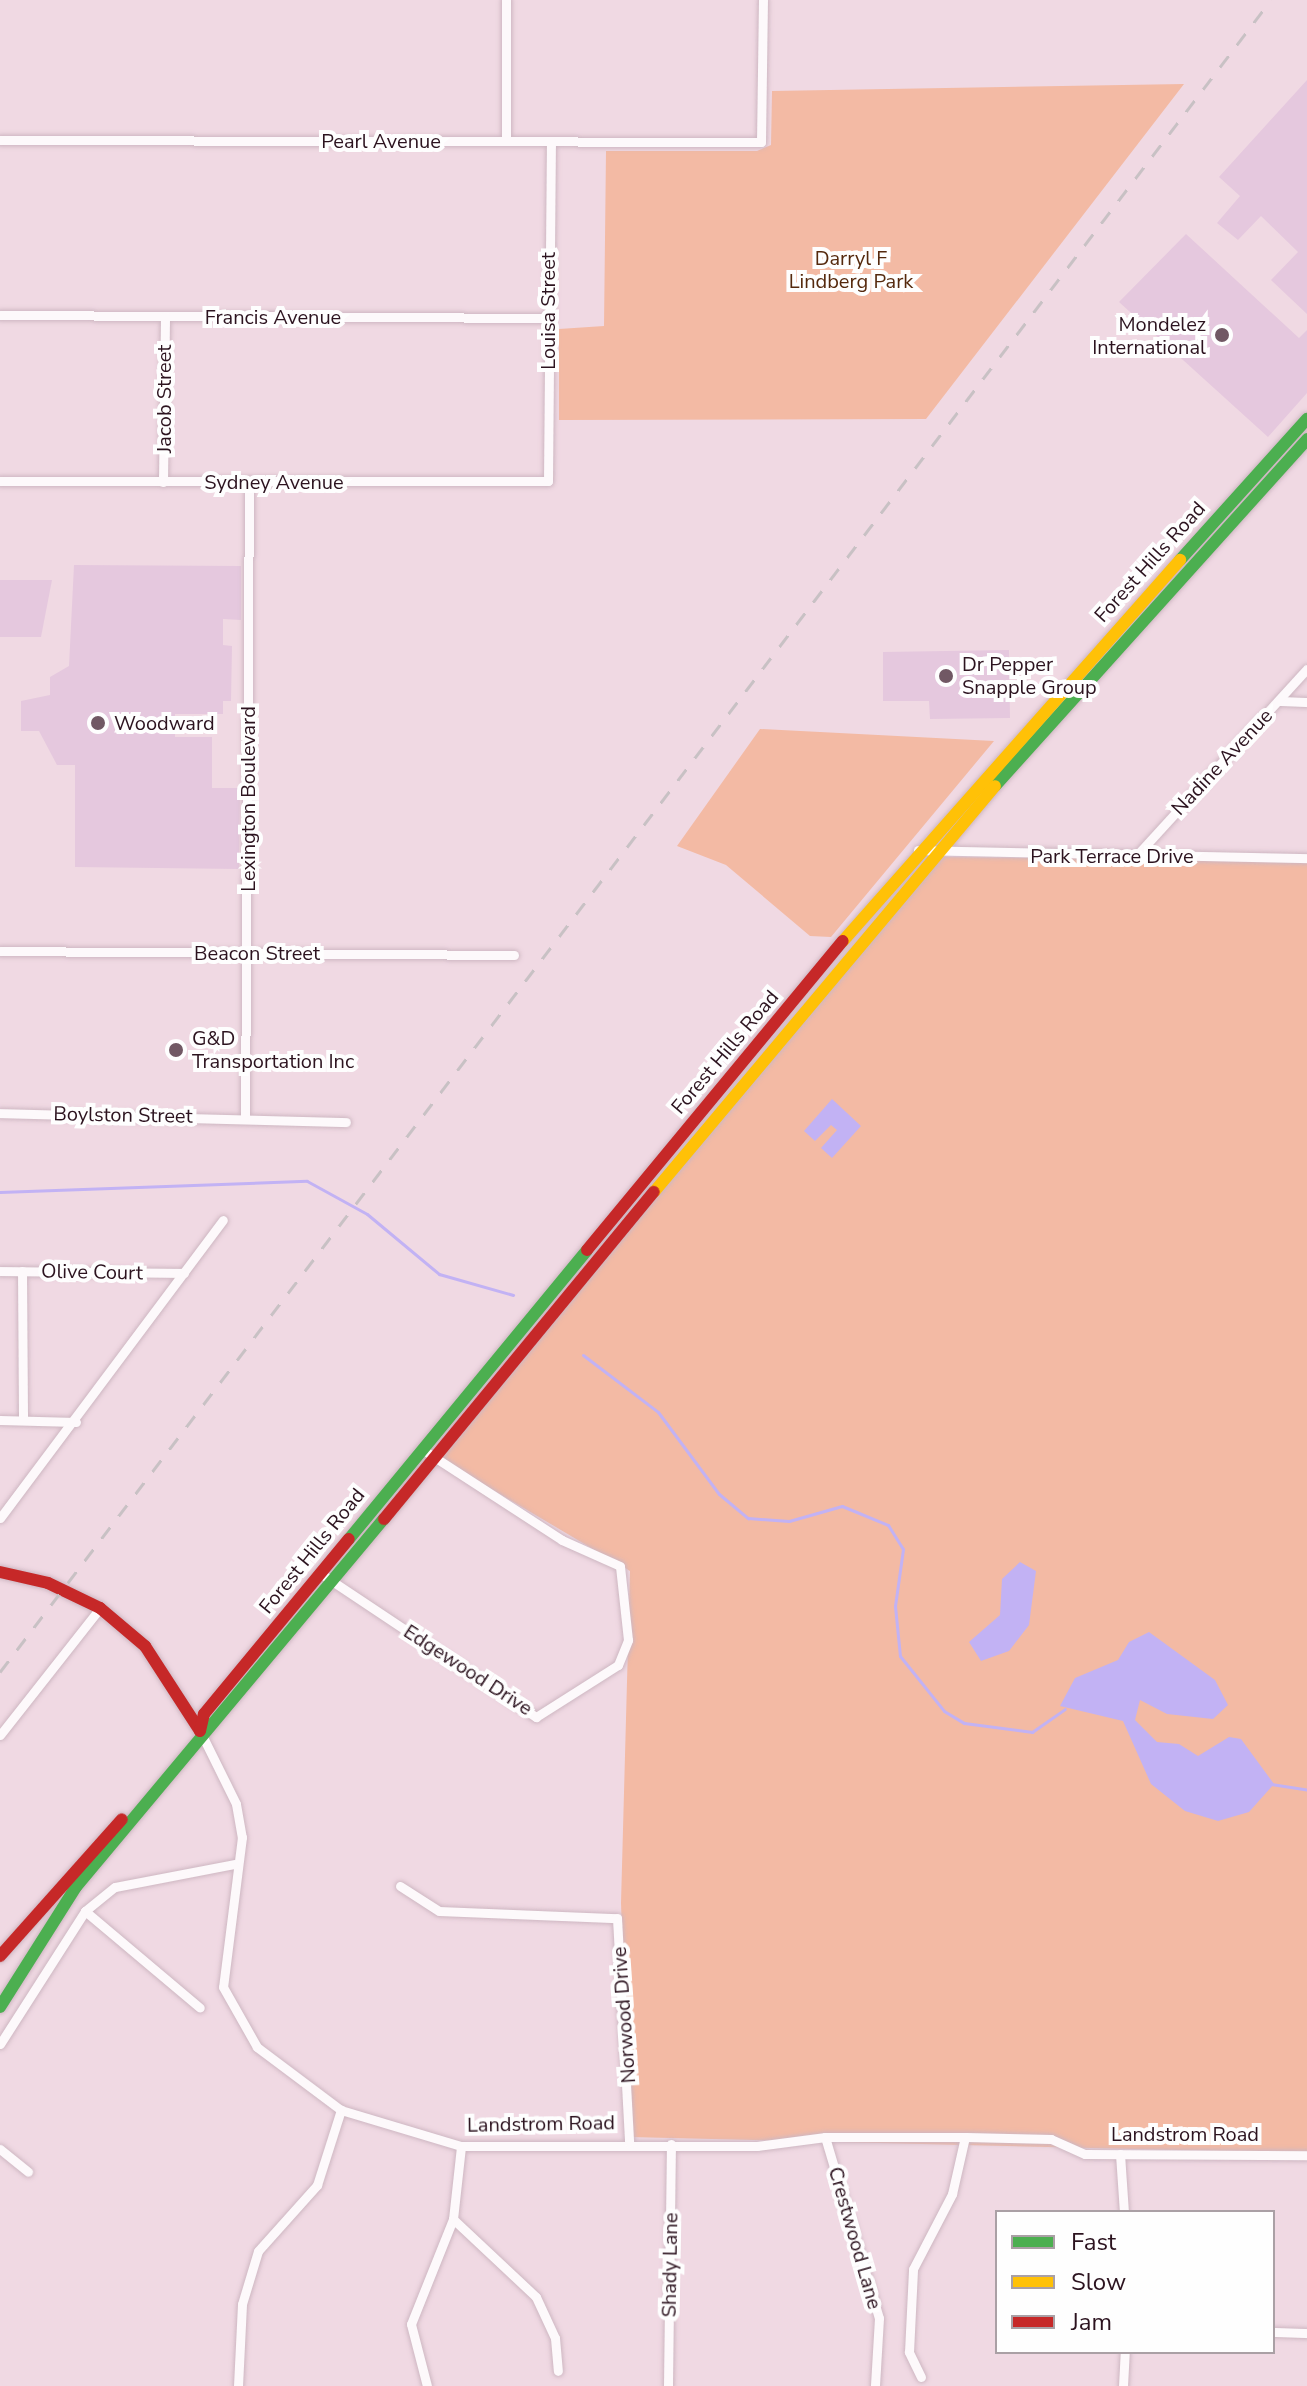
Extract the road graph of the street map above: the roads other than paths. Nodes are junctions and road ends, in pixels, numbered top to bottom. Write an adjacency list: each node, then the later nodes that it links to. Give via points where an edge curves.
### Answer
1 (506, 0): 4 (street)
2 (763, 0): 5 (street, Pearl Avenue, via 761,142)
3 (0, 140): 4 (street, Pearl Avenue)
4 (506, 141): 5 (street, Pearl Avenue)
5 (551, 141): 8 (street, Louisa Street)
6 (0, 315): 7 (street, Francis Avenue)
7 (165, 316): 8 (street, Francis Avenue); 13 (street, Jacob Street)
8 (547, 318): 12 (street, Louisa Street)
9 (1307, 419): 15 (street, Forest Hills Road)
10 (1307, 439): 15 (street, Forest Hills Road)
11 (0, 481): 13 (street, Sydney Avenue)
12 (548, 481): 14 (street, Sydney Avenue)
13 (163, 482): 14 (street, Sydney Avenue)
14 (249, 482): 26 (street, Lexington Boulevard)
15 (1212, 533): 18 (street, Forest Hills Road); 20 (street, Forest Hills Road)
16 (1307, 669): 17 (street, Nadine Avenue)
17 (1279, 701): 19 (street); 23 (street, Nadine Avenue)
18 (1051, 702): 20 (street); 21 (street, Forest Hills Road)
19 (1307, 702)
20 (1064, 709): 22 (street, Forest Hills Road)
21 (918, 850): 22 (street, Park Terrace Drive); 28 (street, Forest Hills Road)
22 (933, 855): 23 (street, Park Terrace Drive); 29 (street, Forest Hills Road)
23 (1137, 855): 24 (street, Park Terrace Drive)
24 (1307, 858)
25 (0, 951): 26 (street, Beacon Street)
26 (248, 953): 27 (street, Beacon Street); 33 (street, Lexington Boulevard)
27 (514, 955)
28 (781, 1018): 29 (street); 30 (street, Forest Hills Road)
29 (793, 1026): 31 (street, Forest Hills Road)
30 (732, 1076): 31 (street); 42 (street, Forest Hills Road)
31 (743, 1085): 43 (street, Forest Hills Road)
32 (0, 1113): 33 (street, Boylston Street)
33 (245, 1117): 34 (street, Boylston Street)
34 (346, 1122)
35 (223, 1220): 38 (street)
36 (0, 1271): 37 (street, Olive Court)
37 (22, 1271): 38 (street, Olive Court); 40 (street)
38 (184, 1273): 41 (street)
39 (0, 1420): 40 (street)
40 (23, 1420): 41 (street)
41 (76, 1422): 44 (street)
42 (422, 1449): 43 (street, Edgewood Drive); 46 (street, Forest Hills Road)
43 (435, 1456): 47 (street, Forest Hills Road); 47 (street, Edgewood Drive, via 562,1540 620,1566 628,1640 618,1665 536,1717)
44 (0, 1518)
45 (0, 1572): 48 (street, Landstrom Road, via 48,1583)
46 (320, 1573): 47 (street, Edgewood Drive); 49 (street, Forest Hills Road, via 204,1714)
47 (332, 1581): 49 (street, Forest Hills Road, via 220,1717)
48 (100, 1608): 49 (street, Landstrom Road, via 145,1646); 50 (street)
49 (200, 1731): 51 (street, Forest Hills Road); 52 (street, Landstrom Road, via 236,1804 242,1837)
50 (0, 1735)
51 (164, 1778): 55 (street, Forest Hills Road, via 83,1857); 56 (street, Forest Hills Road, via 76,1887)
52 (234, 1864): 54 (street, via 115,1887); 59 (street, Landstrom Road, via 223,1987 235,2015 285,2074)
53 (400, 1886): 62 (street, Norwood Drive, via 439,1911 617,1918)
54 (85, 1911): 57 (street); 58 (street)
55 (0, 1956)
56 (0, 2007)
57 (200, 2008)
58 (0, 2044)
59 (341, 2110): 64 (street, Landstrom Road); 76 (street, via 317,2185 258,2251 242,2304)
60 (825, 2137): 61 (street, Landstrom Road); 63 (street, Landstrom Road, via 757,2146); 79 (street, Crestwood Lane, via 879,2318)
61 (965, 2137): 66 (street, Landstrom Road, via 1051,2139 1085,2154); 75 (street, via 952,2194 913,2269 909,2352)
62 (629, 2143): 63 (street, Landstrom Road); 64 (street, Landstrom Road)
63 (671, 2144): 78 (street, Shady Lane)
64 (461, 2146): 70 (street)
65 (0, 2149): 68 (street)
66 (1120, 2154): 67 (street, Landstrom Road); 69 (street)
67 (1307, 2155)
68 (28, 2172)
69 (1124, 2210)
70 (453, 2219): 74 (street, via 536,2297 555,2338); 77 (street, via 411,2324)
71 (1275, 2332): 72 (street)
72 (1307, 2333)
73 (1125, 2354): 80 (street)
74 (558, 2371)
75 (921, 2377)
76 (238, 2386)
77 (427, 2386)
78 (668, 2386)
79 (875, 2386)
80 (1123, 2386)

